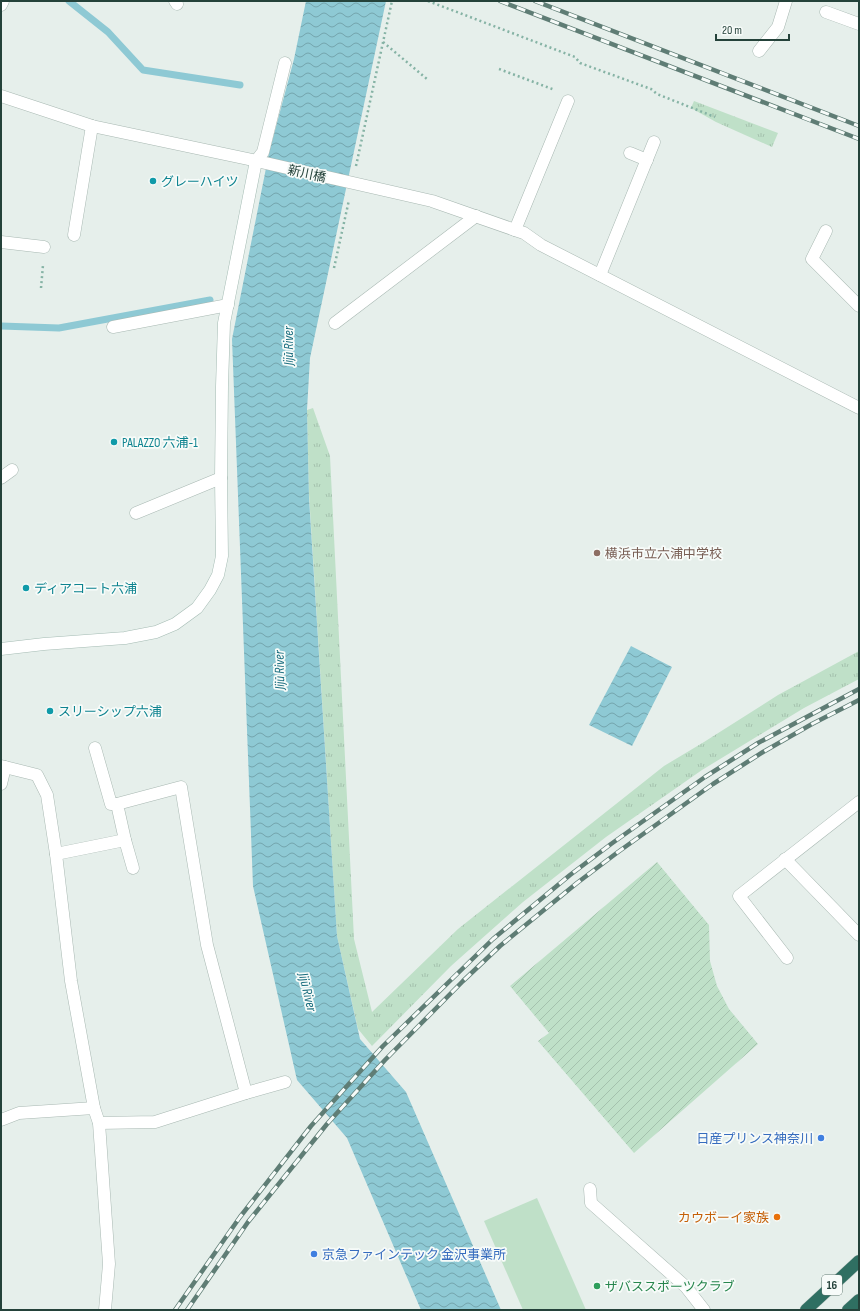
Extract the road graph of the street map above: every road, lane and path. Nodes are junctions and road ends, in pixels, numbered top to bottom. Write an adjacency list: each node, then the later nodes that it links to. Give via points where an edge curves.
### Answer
1 (3, 1): 5 (street)
2 (392, 1): 8 (path)
3 (428, 1): 15 (path, via 575,57 580,63 651,89 657,94)
4 (786, 1): 9 (street, via 778,27)
5 (1, 4)
6 (826, 12): 7 (street)
7 (859, 24)
8 (383, 42): 12 (path); 21 (path)
9 (759, 51)
10 (285, 63): 20 (street)
11 (499, 69): 14 (path, via 563,92)
12 (427, 79)
13 (1, 96): 16 (street, 新川橋)
14 (568, 101): 23 (street)
15 (715, 117)
16 (92, 126): 20 (street, 新川橋); 25 (street)
17 (654, 142): 19 (street)
18 (630, 153): 19 (street)
19 (647, 160): 29 (street)
20 (262, 163): 21 (street, 新川橋); 31 (street)
21 (350, 182): 22 (street, 新川橋, via 432,202); 28 (path)
22 (476, 216): 23 (street, 新川橋); 33 (street)
23 (516, 230): 29 (street, 新川橋)
24 (826, 231): 32 (street, via 812,259)
25 (74, 235)
26 (1, 242): 27 (street)
27 (44, 247): 30 (path)
28 (334, 268)
29 (600, 275): 35 (street, 新川橋)
30 (41, 288)
31 (228, 305): 34 (street); 38 (street, via 224,323)
32 (859, 306)
33 (335, 323)
34 (112, 327)
35 (859, 408)
36 (12, 470): 37 (street)
37 (1, 478)
38 (221, 478): 39 (street); 40 (street, via 222,556 218,574 197,608 176,624 137,636)
39 (136, 513)
40 (1, 649)
41 (95, 748): 45 (street, via 111,804)
42 (3, 766): 43 (street); 47 (street, via 37,775 47,795)
43 (1, 784)
44 (859, 802): 48 (street)
45 (117, 804): 46 (street); 53 (street, via 181,787 207,945)
46 (125, 840): 47 (street); 49 (street)
47 (56, 854): 54 (street, via 71,981)
48 (785, 859): 50 (street); 51 (street, via 739,896)
49 (133, 868)
50 (859, 935)
51 (787, 958)
52 (285, 1082): 53 (street)
53 (246, 1092): 56 (street, via 156,1122)
54 (94, 1108): 55 (street, via 19,1113); 56 (street)
55 (1, 1120)
56 (99, 1122): 59 (street, via 109,1264)
57 (590, 1189): 60 (street, via 591,1203 686,1287)
58 (859, 1261): 61 (highway, 16)
59 (105, 1310)
60 (704, 1310)
61 (806, 1310)

